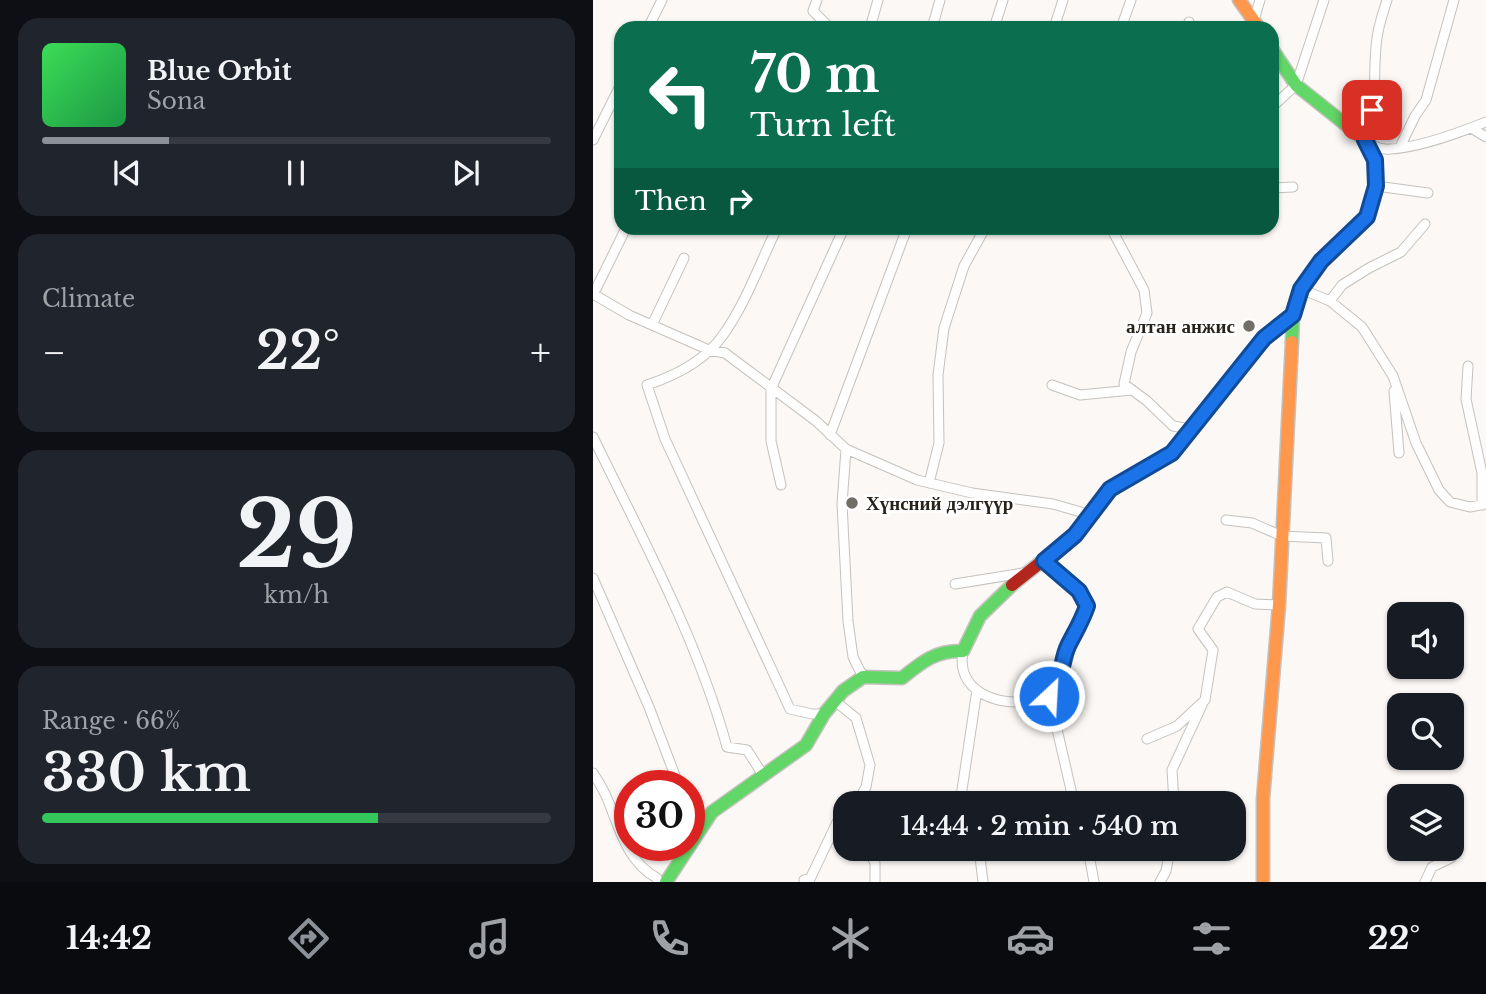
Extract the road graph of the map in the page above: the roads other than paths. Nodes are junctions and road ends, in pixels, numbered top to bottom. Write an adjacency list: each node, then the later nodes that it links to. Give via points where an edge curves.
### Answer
1 (662, 0): 13 (street)
2 (817, 0): 14 (street, via 813,11)
3 (878, 0): 15 (street)
4 (939, 0): 16 (street)
5 (1003, 0): 17 (street)
6 (1063, 0): 18 (street)
7 (1131, 0): 19 (street)
8 (1239, 0): 20 (main road)
9 (1260, 0): 21 (street)
10 (1324, 0): 23 (street)
11 (1387, 0): 30 (street, via 1377,33 1375,90)
12 (1454, 0): 31 (street, via 1426,100)
13 (652, 21)
14 (823, 21)
15 (872, 21)
16 (934, 21)
17 (996, 21)
18 (1056, 21)
19 (1124, 21)
20 (1255, 21)
21 (1257, 21)
22 (1279, 60): 23 (main road)
23 (1296, 85): 25 (street); 30 (main road)
24 (614, 98): 29 (street)
25 (1279, 101)
26 (1486, 121): 27 (street)
27 (1471, 128): 28 (street); 31 (street)
28 (1486, 137)
29 (593, 140)
30 (1365, 140): 31 (street, via 1373,147); 32 (main road, via 1375,160)
31 (1400, 147)
32 (1376, 186): 35 (street); 44 (main road, via 1367,217 1321,261)
33 (1293, 187): 34 (street)
34 (1279, 188)
35 (1428, 193)
36 (1425, 223): 46 (street, via 1401,252 1342,285)
37 (623, 235): 45 (street)
38 (774, 235): 49 (street, via 723,337)
39 (841, 235): 53 (street)
40 (904, 235): 56 (street)
41 (981, 235): 60 (street, via 964,266 944,328 938,375 939,443)
42 (1115, 235): 54 (street, via 1144,290 1147,313 1124,384)
43 (684, 258): 48 (street)
44 (1301, 289): 46 (street); 47 (main road)
45 (593, 295): 48 (street)
46 (1330, 301): 51 (street, via 1362,327)
47 (1293, 315): 55 (main road, via 1264,338); 65 (main road)
48 (652, 324): 49 (street)
49 (709, 350): 53 (street, via 725,353); 78 (street, via 692,364 647,385 665,439 790,709)
50 (1468, 366): 62 (street, via 1466,400)
51 (1393, 376): 59 (street); 62 (street, via 1416,443 1439,490 1450,502)
52 (1052, 385): 54 (street, via 1080,396)
53 (771, 388): 56 (street); 61 (street, via 771,442)
54 (1132, 390): 55 (street, via 1173,426)
55 (1190, 429): 63 (main road, via 1172,453 1110,489)
56 (830, 435): 58 (street)
57 (593, 437): 82 (street, via 682,622 727,747 747,750)
58 (846, 450): 60 (street); 73 (street, via 842,504 848,621 853,657)
59 (1399, 453)
60 (929, 483): 63 (street)
61 (781, 485)
62 (1484, 505)
63 (1091, 515): 66 (main road)
64 (1226, 520): 65 (street, via 1252,523)
65 (1282, 536): 67 (street, via 1326,538); 71 (main road)
66 (1044, 561): 68 (main road); 75 (street, via 1079,591 1087,606)
67 (1328, 561)
68 (1024, 573): 70 (street); 72 (main road, via 980,616)
69 (593, 578): 80 (street)
70 (955, 584)
71 (1279, 606): 76 (street, via 1255,604 1227,592 1217,597 1199,629 1213,650); 102 (main road, via 1263,799)
72 (963, 651): 73 (main road, via 946,649 929,656 902,678); 74 (street, via 961,665)
73 (863, 677): 77 (main road)
74 (977, 690): 75 (street, via 1012,703); 84 (street)
75 (1049, 696): 85 (street)
76 (1205, 700): 79 (street, via 1177,726); 86 (street, via 1172,770)
77 (835, 701): 78 (main road); 83 (street, via 856,718 870,765)
78 (824, 714): 82 (main road, via 806,745)
79 (1147, 739)
80 (673, 770)
81 (593, 773): 95 (street, via 621,837 644,871)
82 (763, 775): 87 (main road, via 712,812)
83 (864, 791)
84 (962, 791)
85 (1071, 791)
86 (1173, 791)
87 (705, 822)
88 (833, 831): 97 (street)
89 (680, 861): 96 (main road)
90 (874, 861): 98 (street)
91 (980, 861): 99 (street)
92 (1090, 861): 100 (street)
93 (1168, 861): 101 (street)
94 (1445, 861): 103 (street, via 1432,867)
95 (658, 882)
96 (667, 882)
97 (805, 882)
98 (875, 882)
99 (983, 882)
100 (1094, 882)
101 (1160, 882)
102 (1263, 882)
103 (1425, 882)

